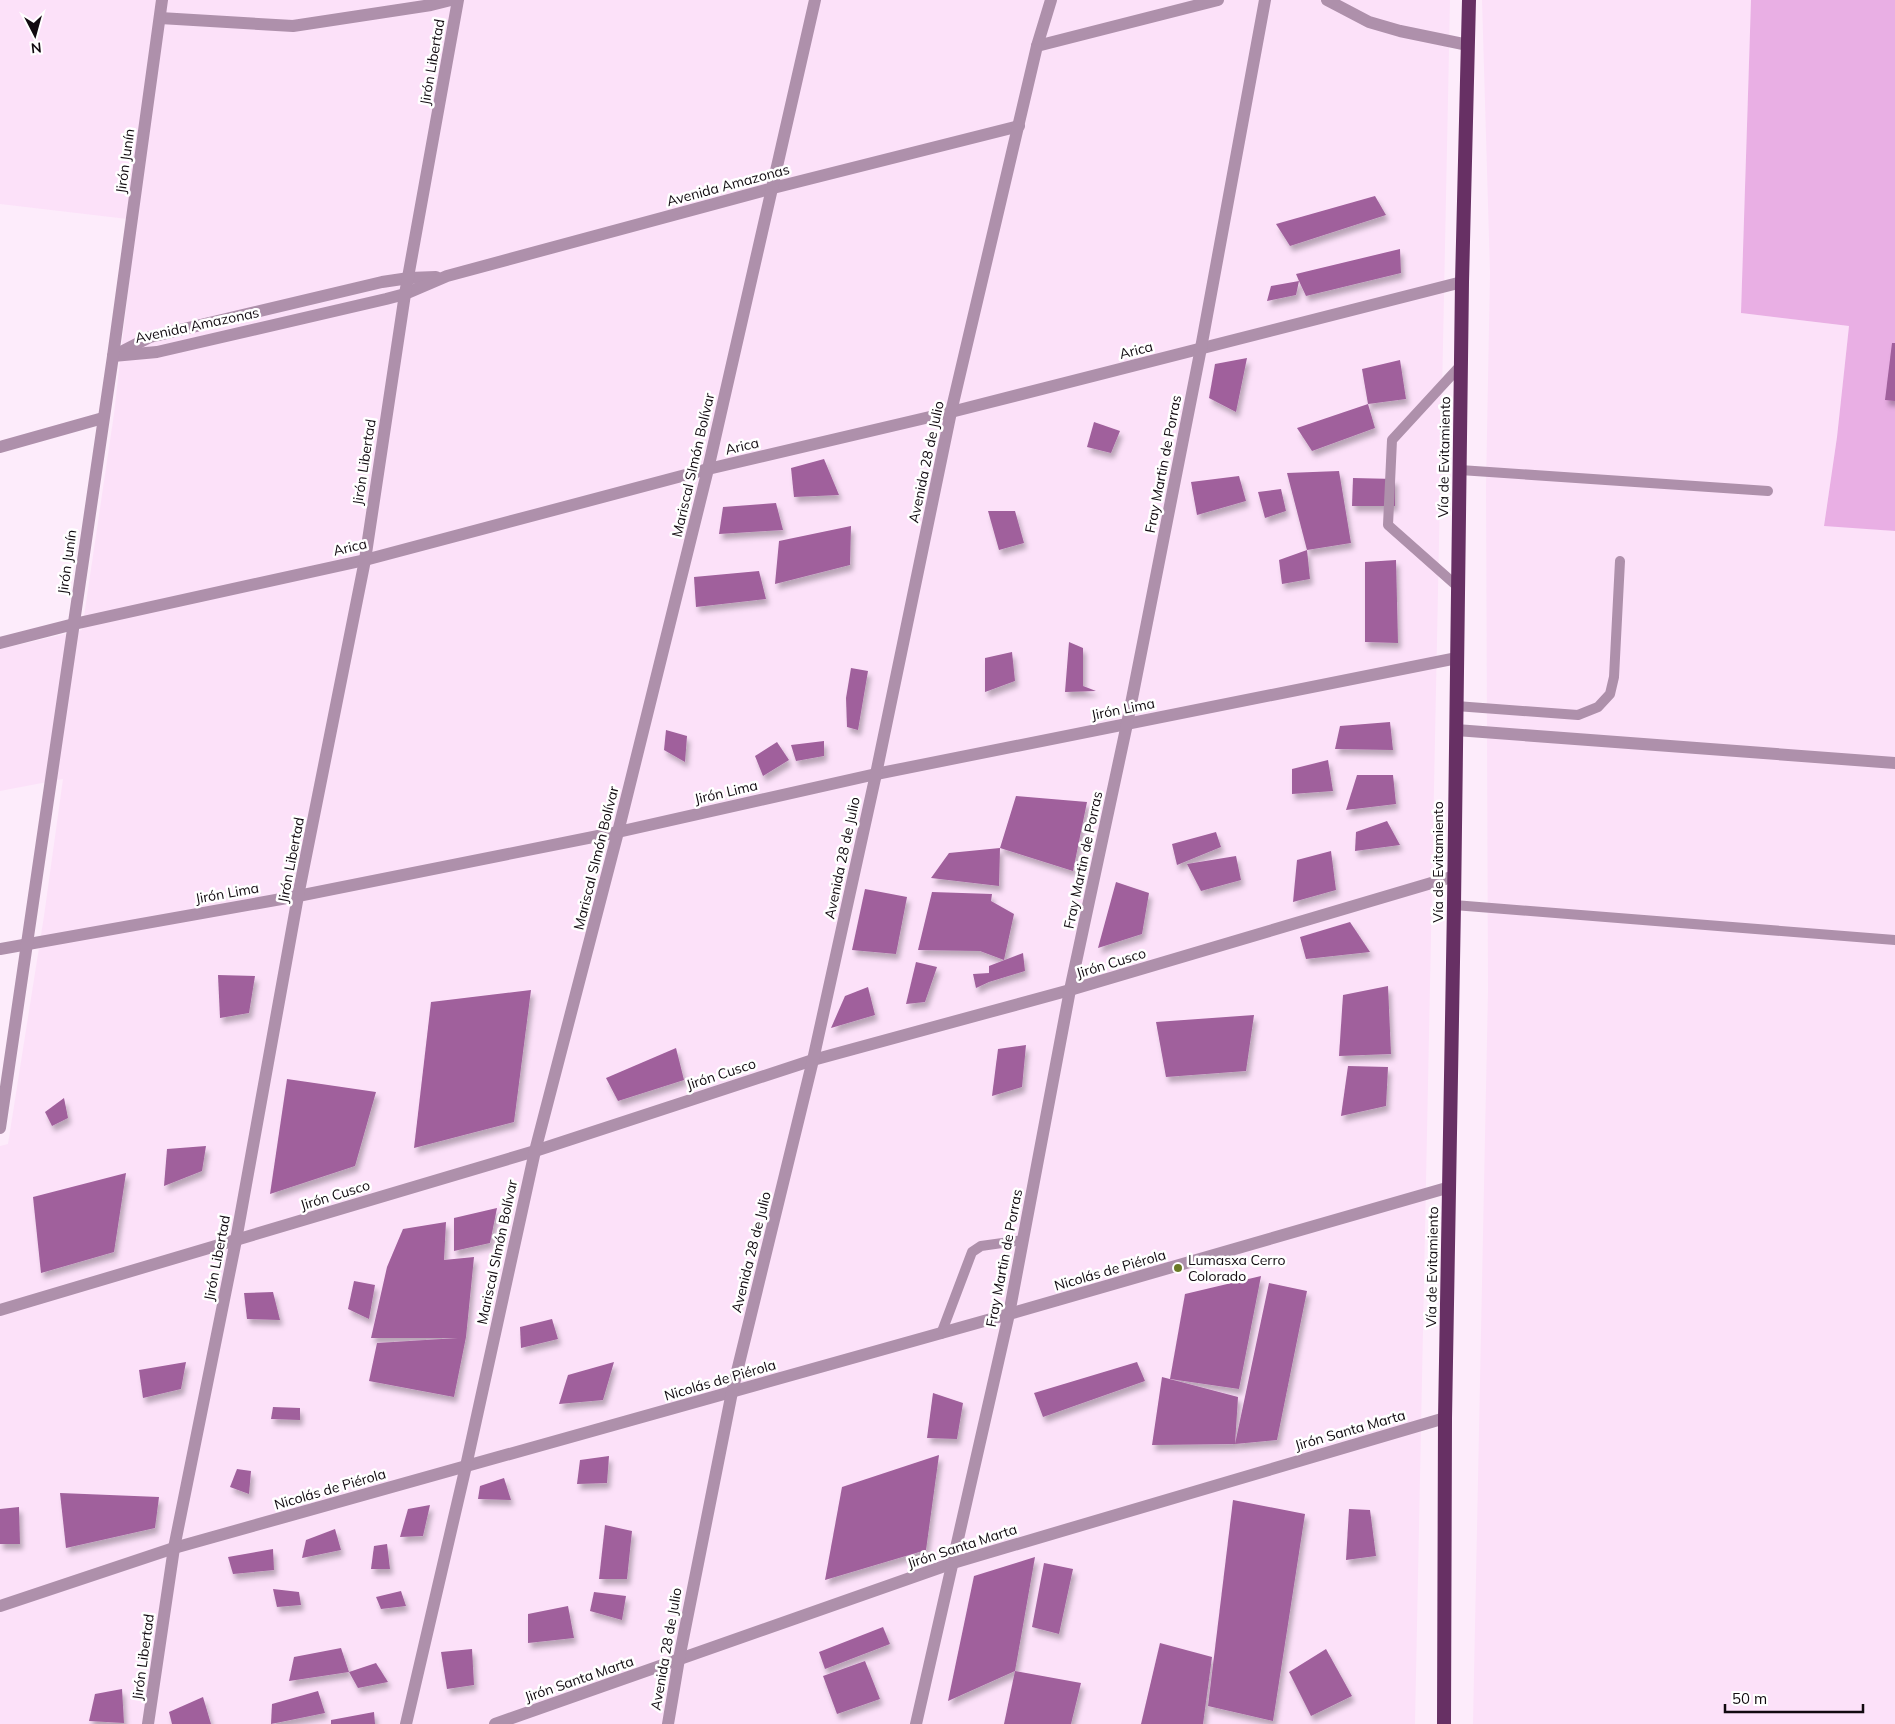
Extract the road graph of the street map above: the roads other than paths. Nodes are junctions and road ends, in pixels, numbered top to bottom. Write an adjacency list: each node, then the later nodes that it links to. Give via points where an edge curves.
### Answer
1 (162, 0): 10 (street, Jirón Junín)
2 (451, 0): 10 (street, via 293,26)
3 (458, 0): 16 (street, Jirón Libertad)
4 (815, 0): 14 (street, Mariscal SImón Bolívar)
5 (1051, 0): 12 (street, Avenida 28 de Julio)
6 (1218, 0): 12 (street)
7 (1265, 0): 19 (street, Fray Martin de Porras)
8 (1327, 0): 11 (street, via 1369,22)
9 (1470, 0): 11 (highway, Vía de Evitamiento)
10 (160, 18): 20 (street, Jirón Junín)
11 (1468, 45): 17 (highway, Vía de Evitamiento)
12 (1037, 46): 13 (street, Avenida 28 de Julio)
13 (1019, 126): 14 (street, Avenida Amazonas); 22 (street, Avenida 28 de Julio)
14 (773, 188): 15 (street, Avenida Amazonas); 25 (street, Mariscal SImón Bolívar)
15 (447, 276): 16 (street, Avenida Amazonas); 18 (street, Avenida Amazonas)
16 (409, 278): 18 (street, Jirón Libertad); 20 (street, Avenida Amazonas, via 150,337)
17 (1462, 282): 19 (street, Arica); 21 (highway, Vía de Evitamiento)
18 (405, 294): 20 (street, Avenida Amazonas, via 157,352); 28 (street, Jirón Libertad)
19 (1201, 348): 22 (street, Arica); 35 (street, Fray Martin de Porras)
20 (112, 356): 23 (street, Jirón Junín)
21 (1461, 365): 26 (highway, Vía de Evitamiento); 30 (lane, via 1392,440 1388,526)
22 (951, 412): 25 (street, Arica); 38 (street, Avenida 28 de Julio)
23 (103, 418): 24 (street); 31 (street, Jirón Junín)
24 (0, 447)
25 (708, 469): 28 (street, Arica); 39 (street, Mariscal SImón Bolívar)
26 (1460, 470): 27 (lane); 30 (highway, Vía de Evitamiento)
27 (1768, 491)
28 (365, 560): 31 (street, Arica); 41 (street, Jirón Libertad)
29 (1620, 561): 34 (lane, via 1614,677 1610,694 1598,707 1578,715)
30 (1458, 587): 33 (highway, Vía de Evitamiento)
31 (74, 624): 32 (street, Arica); 44 (street, Jirón Junín)
32 (0, 643)
33 (1457, 658): 34 (highway, Vía de Evitamiento); 35 (street, Jirón Lima)
34 (1456, 706): 36 (highway, Vía de Evitamiento)
35 (1127, 724): 38 (street, Jirón Lima); 46 (street, Fray Martin de Porras)
36 (1456, 730): 37 (street); 40 (highway, Vía de Evitamiento)
37 (1895, 763)
38 (876, 774): 39 (street, Jirón Lima); 47 (street, Avenida 28 de Julio)
39 (618, 832): 41 (street, Jirón Lima); 49 (street, Mariscal SImón Bolívar)
40 (1455, 876): 42 (highway, Vía de Evitamiento); 46 (street, Jirón Cusco)
41 (298, 896): 44 (street, Jirón Lima); 51 (street, Jirón Libertad)
42 (1454, 905): 43 (lane); 50 (highway, Vía de Evitamiento)
43 (1895, 940)
44 (27, 943): 45 (street, Jirón Lima); 48 (street, Jirón Junín)
45 (0, 948)
46 (1070, 990): 47 (street, Jirón Cusco); 52 (street, Fray Martin de Porras)
47 (813, 1060): 49 (street, Jirón Cusco); 56 (street, Avenida 28 de Julio)
48 (0, 1128)
49 (535, 1150): 51 (street, Jirón Cusco); 58 (street, Mariscal SImón Bolívar)
50 (1450, 1187): 54 (street, Nicolás de Piérola); 57 (highway, Vía de Evitamiento)
51 (236, 1240): 53 (street, Jirón Cusco); 59 (street, Jirón Libertad)
52 (1023, 1240): 54 (street, Fray Martin de Porras); 55 (lane, via 981,1246 972,1252)
53 (0, 1310)
54 (1009, 1314): 55 (street, Nicolás de Piérola); 60 (street, Fray Martin de Porras)
55 (941, 1334): 56 (street, Nicolás de Piérola)
56 (732, 1392): 58 (street, Nicolás de Piérola); 62 (street, Avenida 28 de Julio)
57 (1445, 1418): 60 (street, Jirón Santa Marta); 68 (highway, Vía de Evitamiento)
58 (466, 1466): 59 (street, Nicolás de Piérola); 64 (street, Mariscal SImón Bolívar)
59 (174, 1548): 61 (street, Nicolás de Piérola); 63 (street, Jirón Libertad)
60 (953, 1563): 62 (street, Jirón Santa Marta); 67 (street, Fray Martin de Porras)
61 (0, 1606)
62 (679, 1659): 65 (street, Jirón Santa Marta); 66 (street, Avenida 28 de Julio)
63 (148, 1724)
64 (406, 1724)
65 (495, 1724)
66 (668, 1724)
67 (916, 1724)
68 (1444, 1724)

